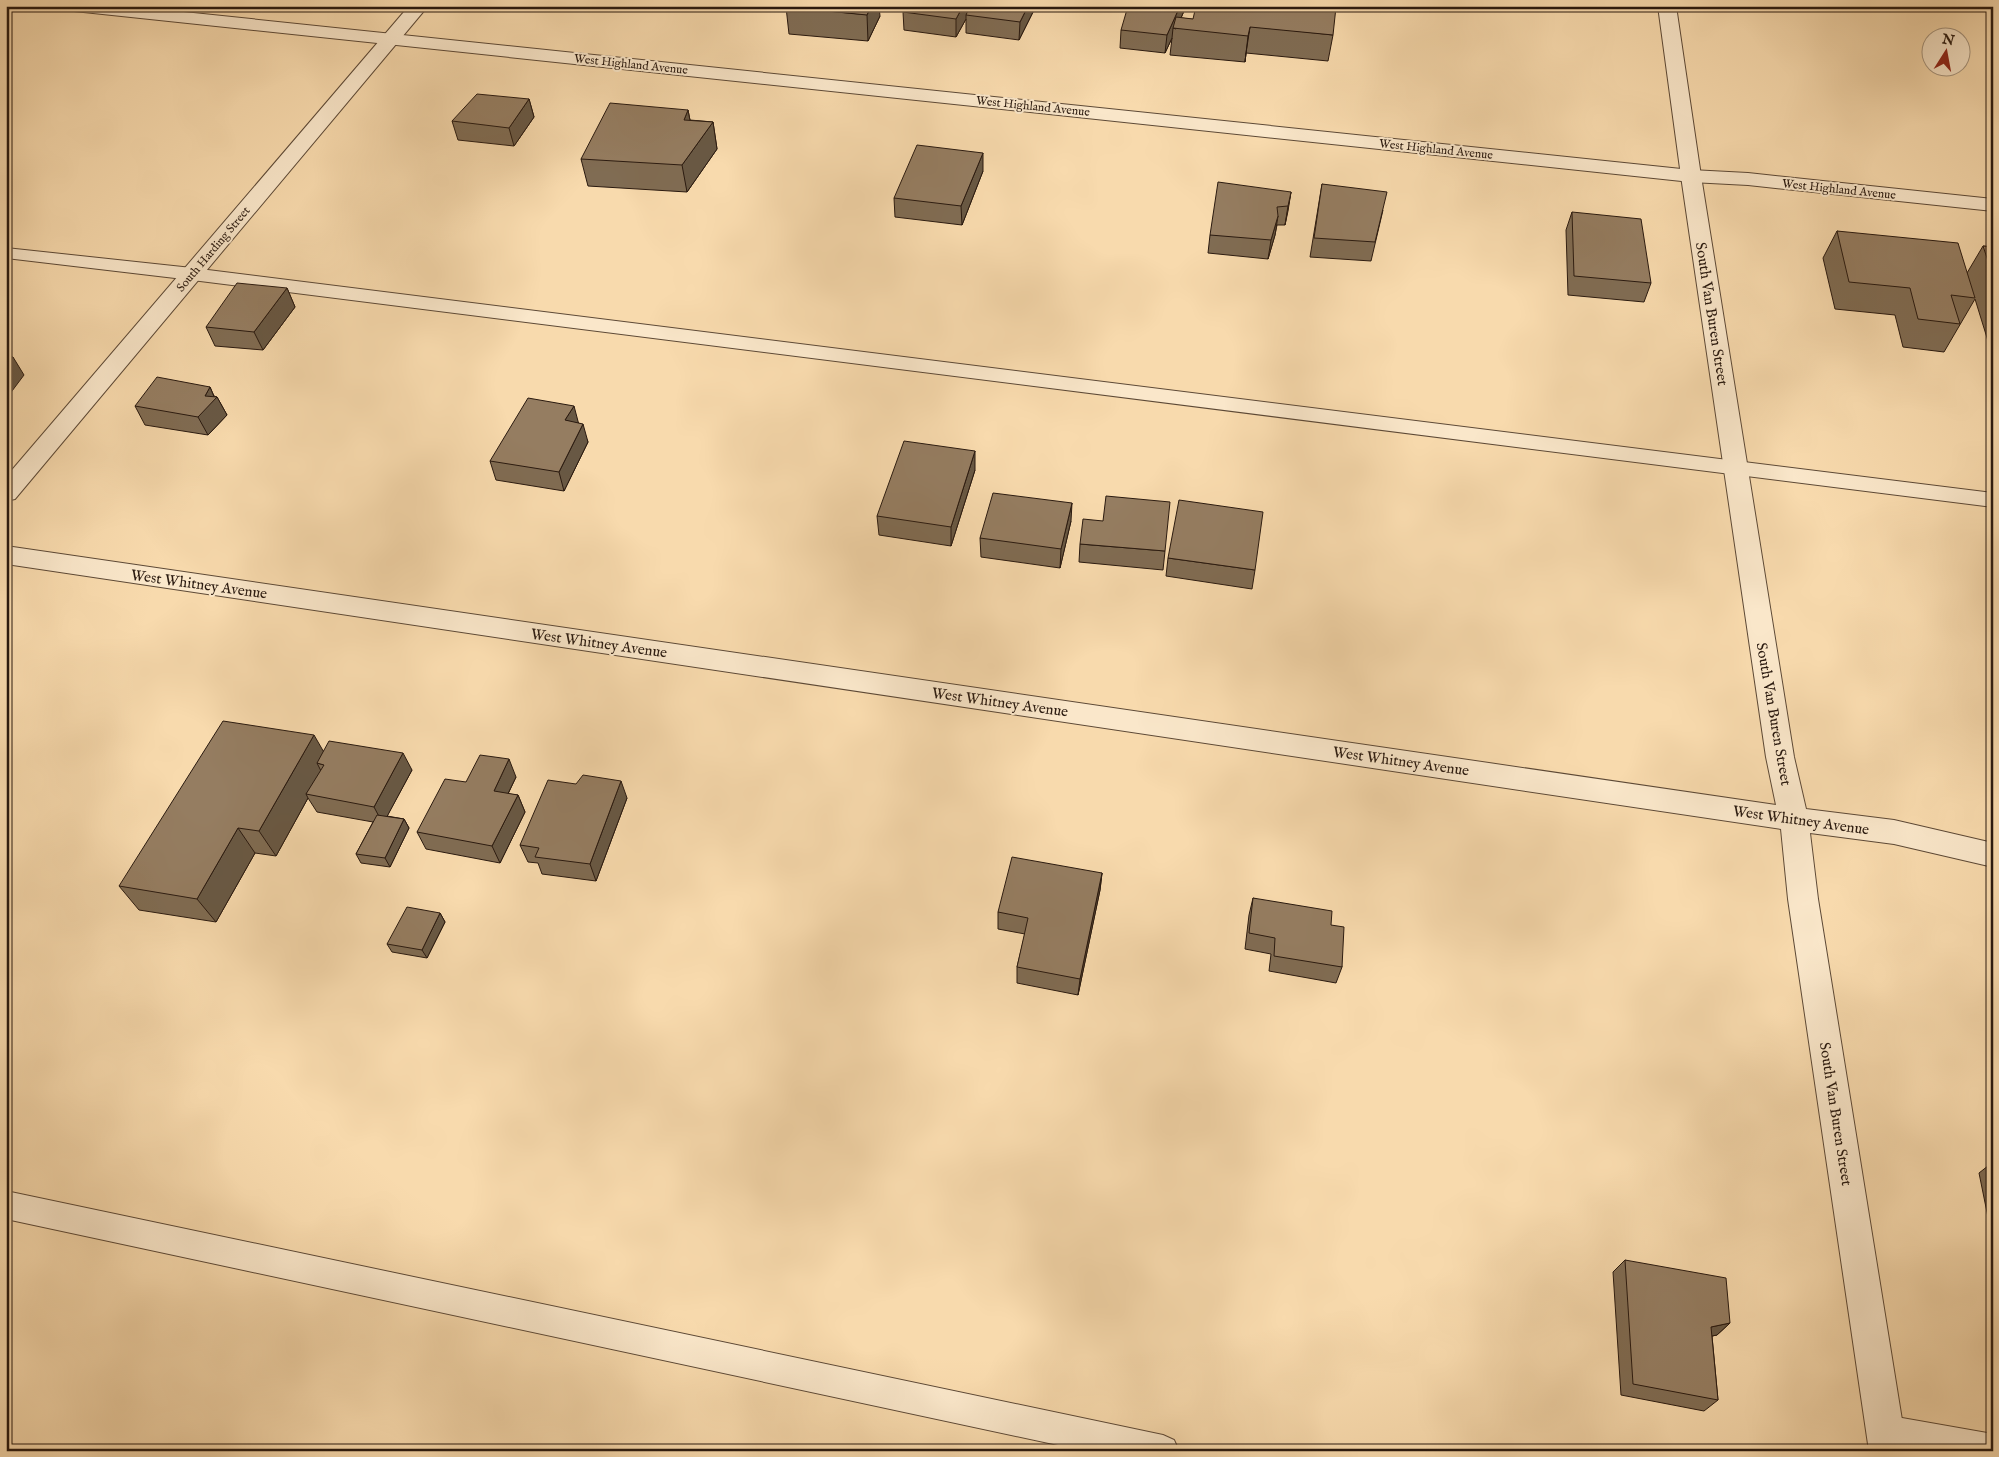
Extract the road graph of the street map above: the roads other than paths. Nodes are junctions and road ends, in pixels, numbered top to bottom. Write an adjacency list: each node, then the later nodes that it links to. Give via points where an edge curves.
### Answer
1 (74, 6): 4 (street, West Highland Avenue)
2 (419, 6): 4 (street, South Harding Street)
3 (1667, 6): 5 (street, South Van Buren Street)
4 (390, 40): 5 (street, West Highland Avenue); 8 (street, South Harding Street)
5 (1691, 176): 6 (street, West Highland Avenue); 9 (street, South Van Buren Street)
6 (1993, 205)
7 (6, 253): 8 (lane)
8 (192, 274): 9 (lane); 10 (street, South Harding Street)
9 (1735, 469): 11 (lane); 13 (street, South Van Buren Street, via 1780,757)
10 (6, 493)
11 (1993, 500)
12 (6, 555): 13 (street, West Whitney Avenue)
13 (1794, 819): 14 (street, West Whitney Avenue, via 1894,832); 16 (street, South Van Buren Street, via 1803,899)
14 (1993, 855)
15 (6, 1205): 18 (lane)
16 (1887, 1441): 17 (lane)
17 (1993, 1450)
18 (1163, 1451)

